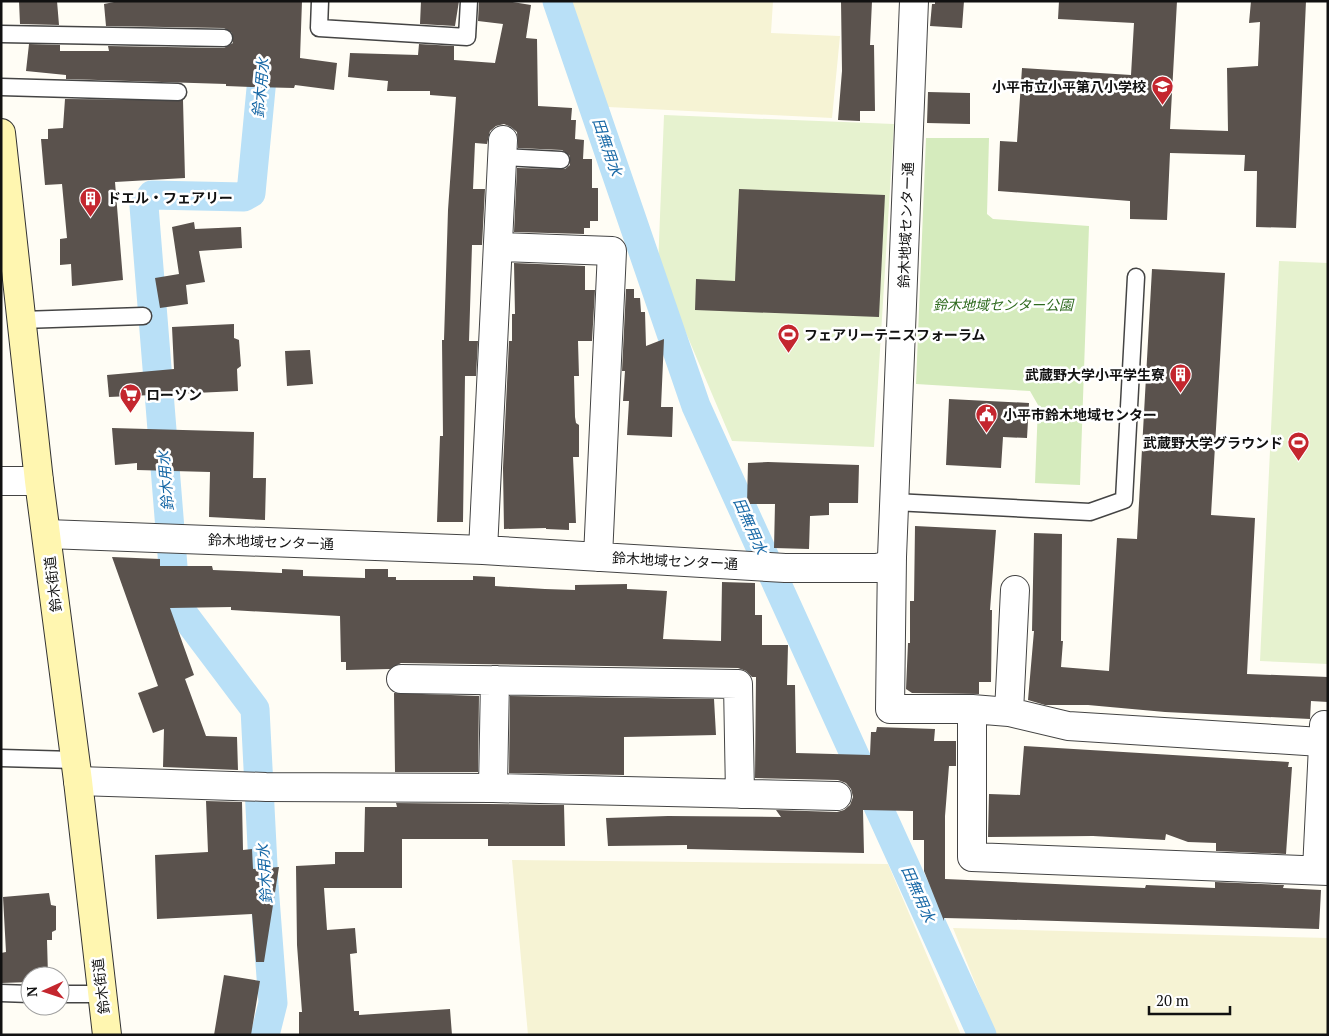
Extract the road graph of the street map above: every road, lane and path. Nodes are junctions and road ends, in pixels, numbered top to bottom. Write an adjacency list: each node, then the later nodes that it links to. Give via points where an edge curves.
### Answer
1 (320, 1): 2 (lane, via 319,28 467,37)
2 (469, 1)
3 (914, 1): 18 (street, 鈴木地域センター通)
4 (1, 34): 5 (lane)
5 (224, 38)
6 (1, 87): 7 (lane)
7 (178, 92)
8 (2, 141): 13 (main road, 鈴木街道)
9 (502, 148): 10 (lane); 11 (street)
10 (561, 160)
11 (498, 247): 20 (street); 21 (street, via 612,251)
12 (1136, 276): 18 (lane, via 1124,500 1090,512)
13 (9, 281): 15 (main road, 鈴木街道)
14 (143, 316): 15 (lane)
15 (22, 320): 17 (main road, 鈴木街道)
16 (1, 481): 17 (street)
17 (39, 481): 19 (main road, 鈴木街道)
18 (894, 502): 22 (street, 鈴木地域センター通)
19 (47, 534): 20 (street, 鈴木地域センター通); 29 (main road, 鈴木街道)
20 (483, 550): 21 (street, 鈴木地域センター通)
21 (598, 557): 22 (street, 鈴木地域センター通, via 784,568 877,568 886,566)
22 (892, 557): 26 (street, via 890,710)
23 (1014, 590): 27 (street)
24 (401, 679): 25 (street)
25 (495, 680): 30 (street); 31 (street, via 738,684)
26 (972, 709): 27 (street); 33 (street, via 972,857)
27 (1009, 712): 33 (street, via 1068,726 1322,734)
28 (1, 758): 29 (lane)
29 (76, 770): 30 (street, via 256,787); 37 (main road, 鈴木街道)
30 (493, 788): 31 (street)
31 (740, 794): 32 (street)
32 (837, 796)
33 (1322, 871)
34 (1, 993): 35 (lane)
35 (20, 994)
36 (70, 994): 37 (lane)
37 (102, 994): 38 (main road, 鈴木街道)
38 (107, 1035)

